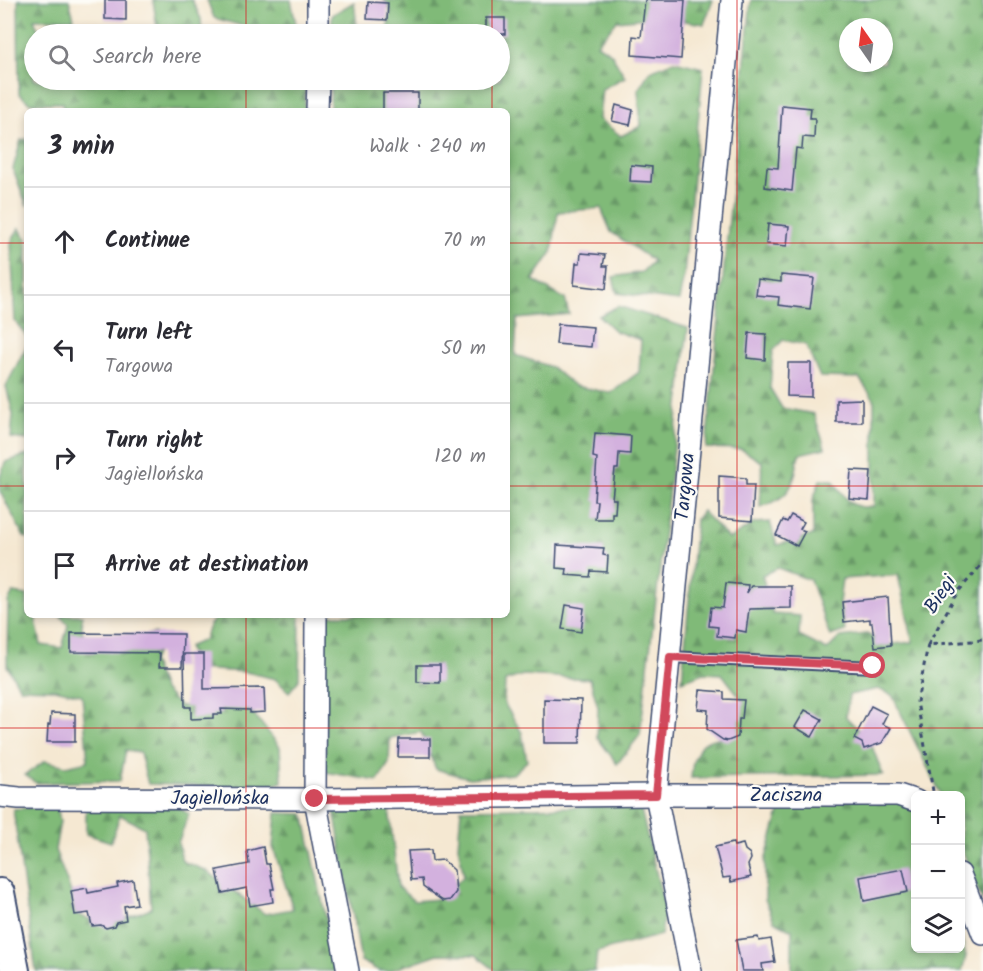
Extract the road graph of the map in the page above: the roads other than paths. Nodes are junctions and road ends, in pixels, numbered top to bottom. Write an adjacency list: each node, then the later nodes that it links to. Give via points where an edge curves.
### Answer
1 (318, 0): 3 (street)
2 (732, 0): 7 (street, Targowa)
3 (318, 24)
4 (318, 90): 5 (street)
5 (317, 108)
6 (316, 618): 11 (street)
7 (670, 657): 8 (lane); 9 (street, Targowa)
8 (873, 666)
9 (656, 795): 11 (street, Jagiellońska); 12 (street, Zaciszna, via 898,795); 18 (street, Targowa)
10 (0, 796): 11 (street, Jagiellońska)
11 (315, 799): 17 (street)
12 (911, 800)
13 (965, 887): 15 (street)
14 (0, 893): 16 (street)
15 (983, 934)
16 (12, 970)
17 (348, 971)
18 (691, 971)

